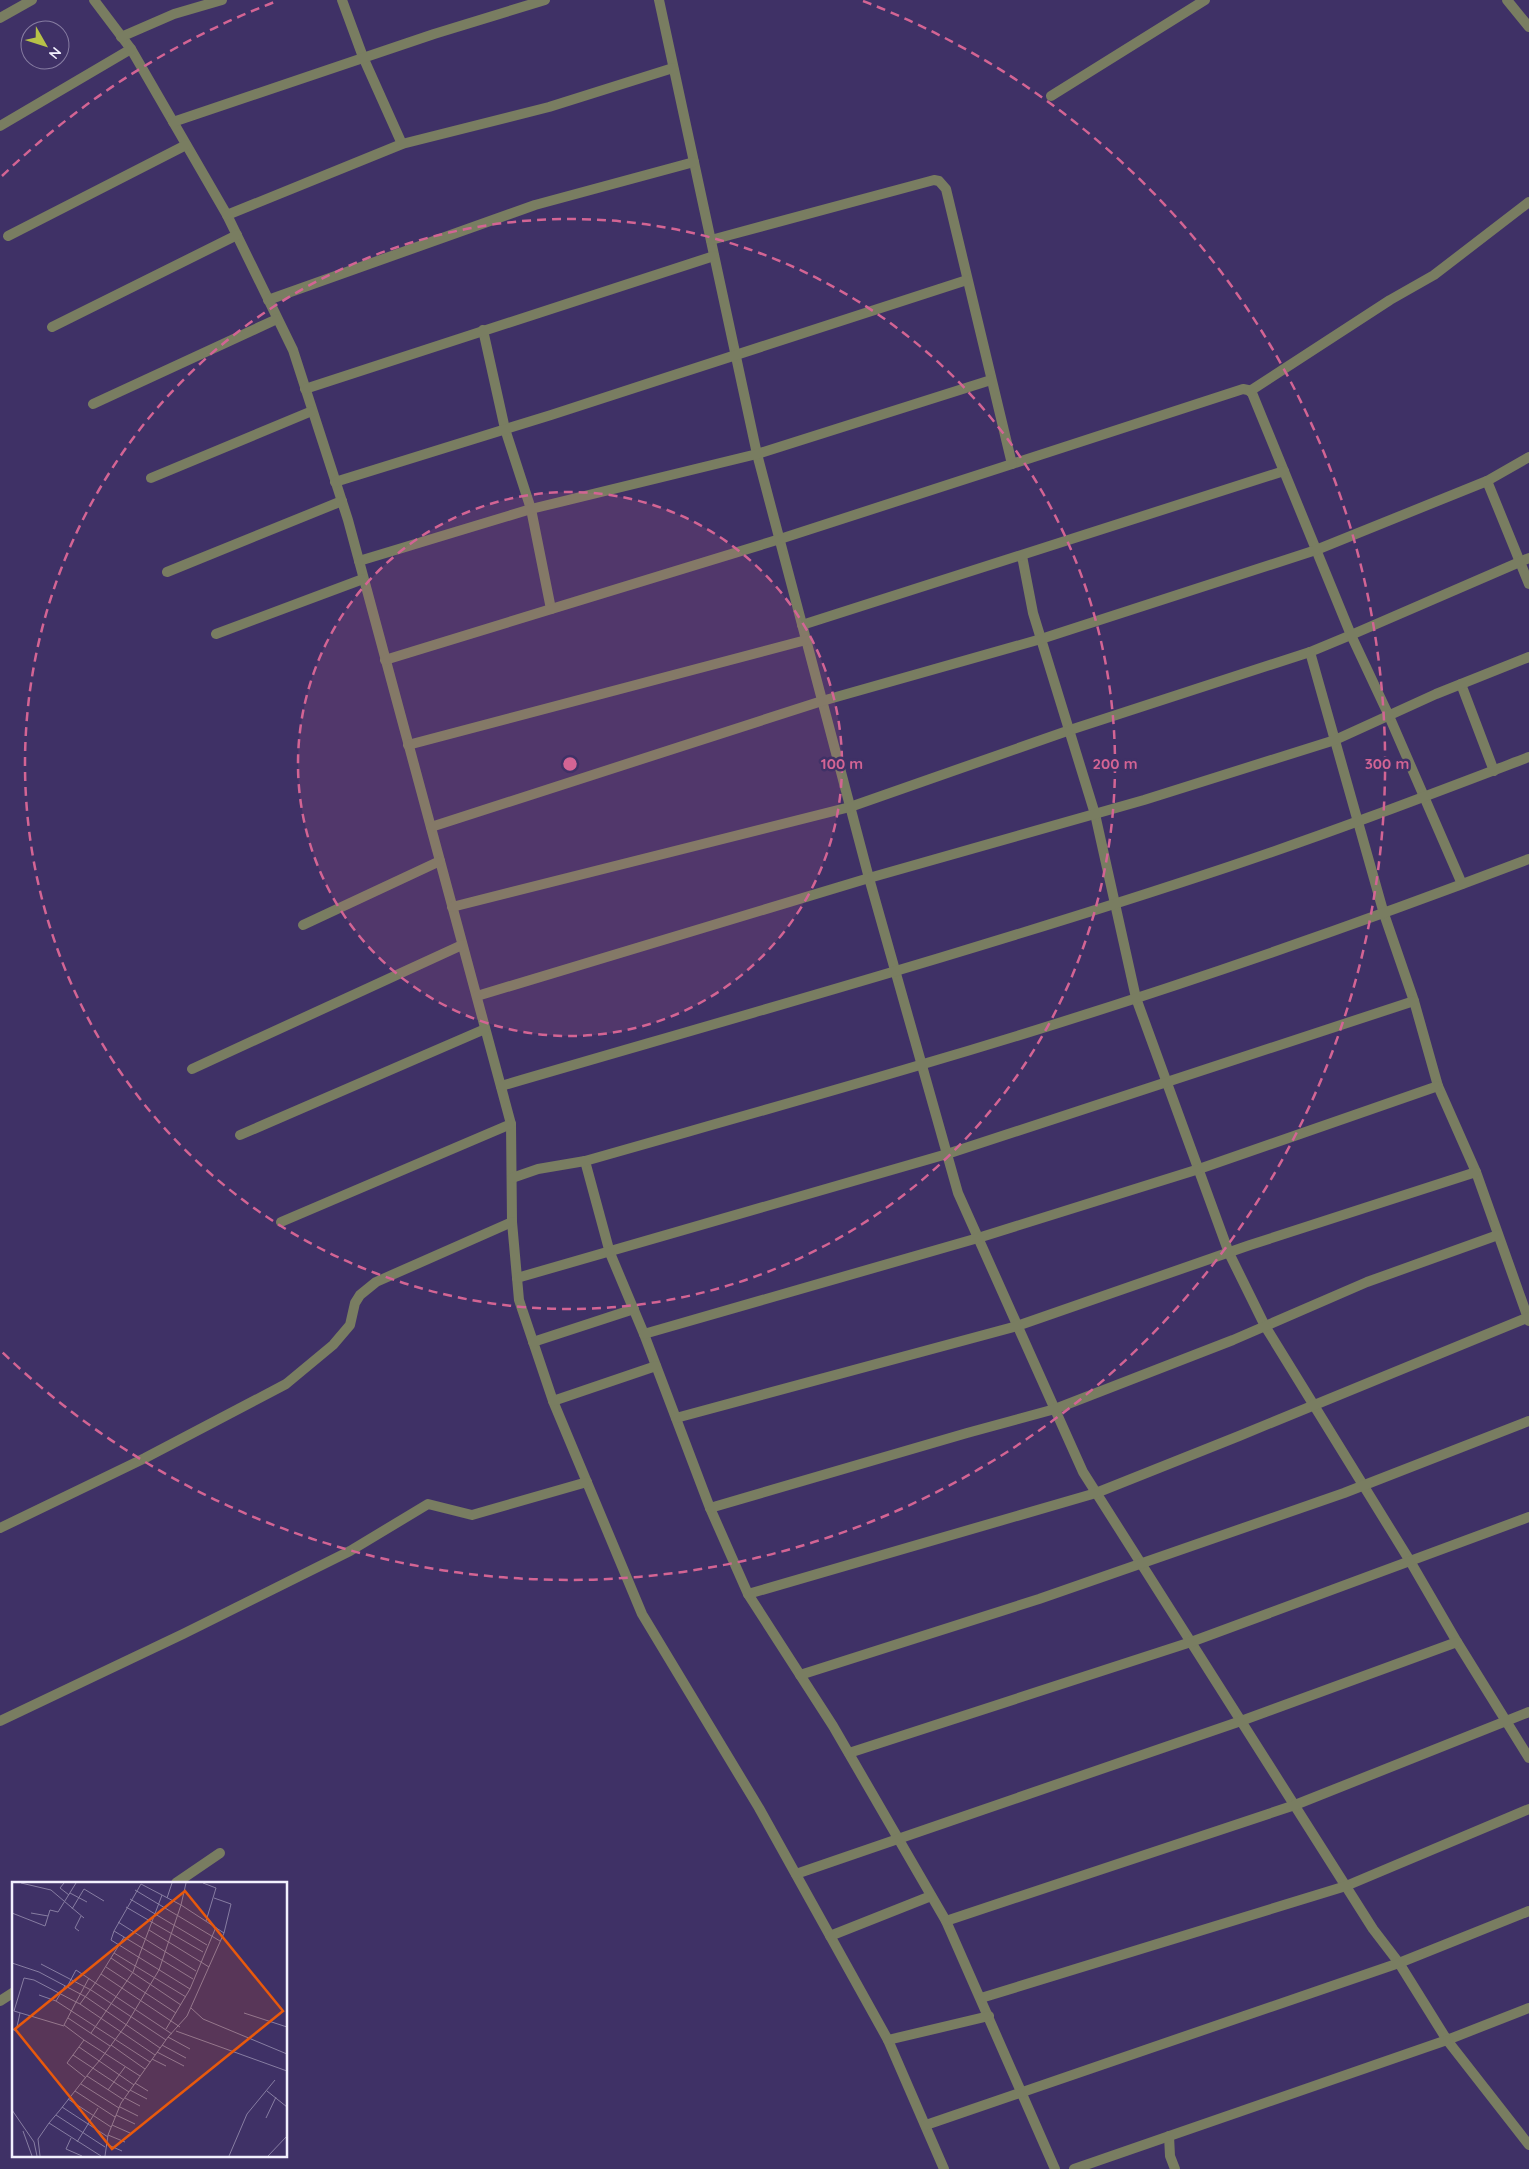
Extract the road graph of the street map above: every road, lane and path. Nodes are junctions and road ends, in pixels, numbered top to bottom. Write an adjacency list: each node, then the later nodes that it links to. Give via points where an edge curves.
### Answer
1 (32, 0): 9 (street)
2 (94, 0): 11 (street)
3 (222, 0): 11 (street, via 174,14)
4 (342, 0): 13 (street)
5 (545, 0): 13 (street)
6 (659, 0): 14 (street)
7 (1205, 0): 15 (street)
8 (1507, 0): 10 (street)
9 (0, 18)
10 (1529, 28)
11 (121, 36): 12 (street)
12 (131, 49): 16 (street); 17 (street)
13 (363, 57): 16 (street); 18 (street)
14 (674, 68): 18 (street, via 549,107); 20 (street)
15 (1051, 96)
16 (173, 122): 19 (street)
17 (0, 126)
18 (402, 144): 22 (street)
19 (186, 145): 22 (street); 24 (street)
20 (694, 162): 25 (street); 28 (street, via 535,205)
21 (1529, 202): 35 (street, via 1434,275)
22 (227, 215): 23 (street)
23 (237, 235): 28 (street); 30 (street)
24 (8, 236)
25 (711, 240): 26 (street); 27 (street, via 934,180 946,189)
26 (714, 256): 31 (street); 32 (street)
27 (967, 280): 32 (street); 33 (street)
28 (268, 300): 29 (street)
29 (277, 319): 34 (street, via 293,350); 36 (street)
30 (52, 327)
31 (483, 330): 34 (street); 38 (street)
32 (736, 354): 38 (street); 39 (street)
33 (991, 380): 39 (street); 41 (street)
34 (305, 389): 37 (street)
35 (1250, 391): 41 (street, via 1243,389); 42 (street)
36 (93, 404)
37 (312, 411): 43 (street); 45 (street)
38 (505, 430): 45 (street); 47 (street)
39 (757, 454): 47 (street); 48 (street)
40 (1529, 457): 44 (street)
41 (1012, 464): 48 (street)
42 (1284, 471): 49 (street); 50 (street)
43 (151, 478)
44 (1487, 481): 49 (street); 51 (street)
45 (335, 482): 46 (street)
46 (342, 502): 52 (street); 53 (street)
47 (531, 510): 52 (street); 56 (street)
48 (780, 539): 56 (street); 57 (street)
49 (1316, 550): 59 (street); 60 (street)
50 (1022, 556): 57 (street); 60 (street)
51 (1525, 559): 55 (street); 59 (street)
52 (359, 561): 54 (street)
53 (167, 572)
54 (363, 579): 58 (street); 64 (street)
55 (1529, 584)
56 (551, 609): 64 (street)
57 (802, 625): 61 (street)
58 (216, 634)
59 (1351, 635): 62 (street); 67 (street)
60 (1041, 639): 66 (street); 68 (street)
61 (806, 640): 66 (street); 70 (street)
62 (1310, 652): 68 (street); 69 (street)
63 (1529, 657): 65 (street)
64 (385, 660): 70 (street)
65 (1461, 684): 67 (street); 72 (street)
66 (822, 701): 74 (street); 77 (street)
67 (1389, 716): 69 (street); 73 (street)
68 (1070, 730): 74 (street); 75 (street)
69 (1335, 740): 75 (street); 76 (street)
70 (408, 744): 77 (street)
71 (1529, 757): 72 (street)
72 (1494, 771): 73 (street)
73 (1424, 797): 76 (street); 81 (street)
74 (850, 807): 80 (street); 83 (street)
75 (1095, 814): 80 (street); 82 (street)
76 (1358, 822): 82 (street); 84 (street)
77 (431, 827): 79 (street)
78 (1529, 858): 81 (street)
79 (440, 862): 83 (street); 85 (street)
80 (869, 878): 87 (street); 88 (street)
81 (1462, 884): 84 (street)
82 (1114, 903): 87 (street); 89 (street)
83 (452, 907): 86 (street)
84 (1384, 914): 89 (street); 90 (street)
85 (303, 925)
86 (462, 945): 88 (street); 93 (street)
87 (896, 972): 92 (street); 95 (street)
88 (476, 996): 91 (street)
89 (1136, 998): 92 (street); 94 (street)
90 (1414, 1001): 94 (street); 96 (street)
91 (485, 1029): 95 (street); 98 (street)
92 (922, 1065): 99 (street); 100 (street)
93 (192, 1069)
94 (1167, 1082): 99 (street); 101 (street)
95 (501, 1086): 97 (street)
96 (1438, 1086): 101 (street); 102 (street)
97 (511, 1124): 103 (street); 104 (street)
98 (240, 1134)
99 (947, 1154): 107 (street, via 958,1193); 108 (street)
100 (585, 1161): 103 (street, via 538,1168); 108 (street)
101 (1199, 1169): 107 (street); 109 (street)
102 (1476, 1172): 106 (street); 109 (street)
103 (512, 1178): 105 (street)
104 (281, 1222)
105 (512, 1222): 110 (street); 128 (street, via 376,1282 360,1295 350,1324 333,1345 286,1384 145,1458)
106 (1498, 1235): 112 (street); 114 (street, via 1368,1282)
107 (978, 1238): 113 (street); 115 (street)
108 (610, 1253): 110 (street); 111 (street)
109 (1229, 1253): 113 (street); 114 (street)
110 (517, 1278): 116 (street, via 519,1300)
111 (634, 1309): 115 (street); 116 (street)
112 (1529, 1318): 119 (street)
113 (1018, 1326): 120 (street); 121 (street)
114 (1265, 1326): 119 (street); 120 (street)
115 (644, 1334): 117 (street)
116 (533, 1342): 118 (street)
117 (656, 1366): 118 (street); 121 (street)
118 (553, 1401): 123 (street)
119 (1313, 1405): 124 (street); 125 (street)
120 (1055, 1409): 125 (street); 126 (street)
121 (676, 1418): 126 (street)
122 (1529, 1422): 124 (street)
123 (587, 1482): 136 (street, via 472,1515 428,1504 350,1551); 145 (street, via 642,1614)
124 (1362, 1485): 129 (street); 130 (street)
125 (1096, 1493): 130 (street); 131 (street)
126 (710, 1508): 131 (street)
127 (1529, 1517): 129 (street)
128 (0, 1528)
129 (1410, 1561): 132 (street); 133 (street)
130 (1140, 1562): 132 (street); 134 (street, via 1039,1599)
131 (748, 1594): 134 (street)
132 (1191, 1642): 137 (street); 139 (street)
133 (1458, 1642): 137 (street); 138 (street)
134 (800, 1675): 139 (street)
135 (1529, 1712): 138 (street)
136 (0, 1721)
137 (1241, 1721): 141 (street); 143 (street)
138 (1505, 1722): 140 (street); 141 (street)
139 (849, 1753): 143 (street)
140 (1529, 1758)
141 (1295, 1805): 147 (street); 150 (street)
142 (1529, 1809): 147 (street)
143 (899, 1837): 145 (street); 148 (street)
144 (220, 1853): 146 (street)
145 (796, 1874): 151 (street)
146 (177, 1882)
147 (1346, 1886): 152 (street); 154 (street)
148 (931, 1896): 150 (street); 151 (street)
149 (1529, 1911): 152 (street)
150 (946, 1921): 154 (street)
151 (830, 1936): 158 (street)
152 (1399, 1963): 159 (street); 160 (street)
153 (12, 1993): 155 (street)
154 (981, 1998): 157 (street)
155 (0, 2001)
156 (1529, 2008): 159 (street)
157 (989, 2016): 158 (street); 160 (street)
158 (888, 2040): 161 (street)
159 (1447, 2040): 162 (street); 163 (street)
160 (1021, 2091): 161 (street); 165 (street)
161 (926, 2125): 164 (street)
162 (1169, 2136): 166 (street); 167 (street, via 1170,2156)
163 (1529, 2145)
164 (944, 2169)
165 (1054, 2169)
166 (1074, 2169)
167 (1175, 2169)

